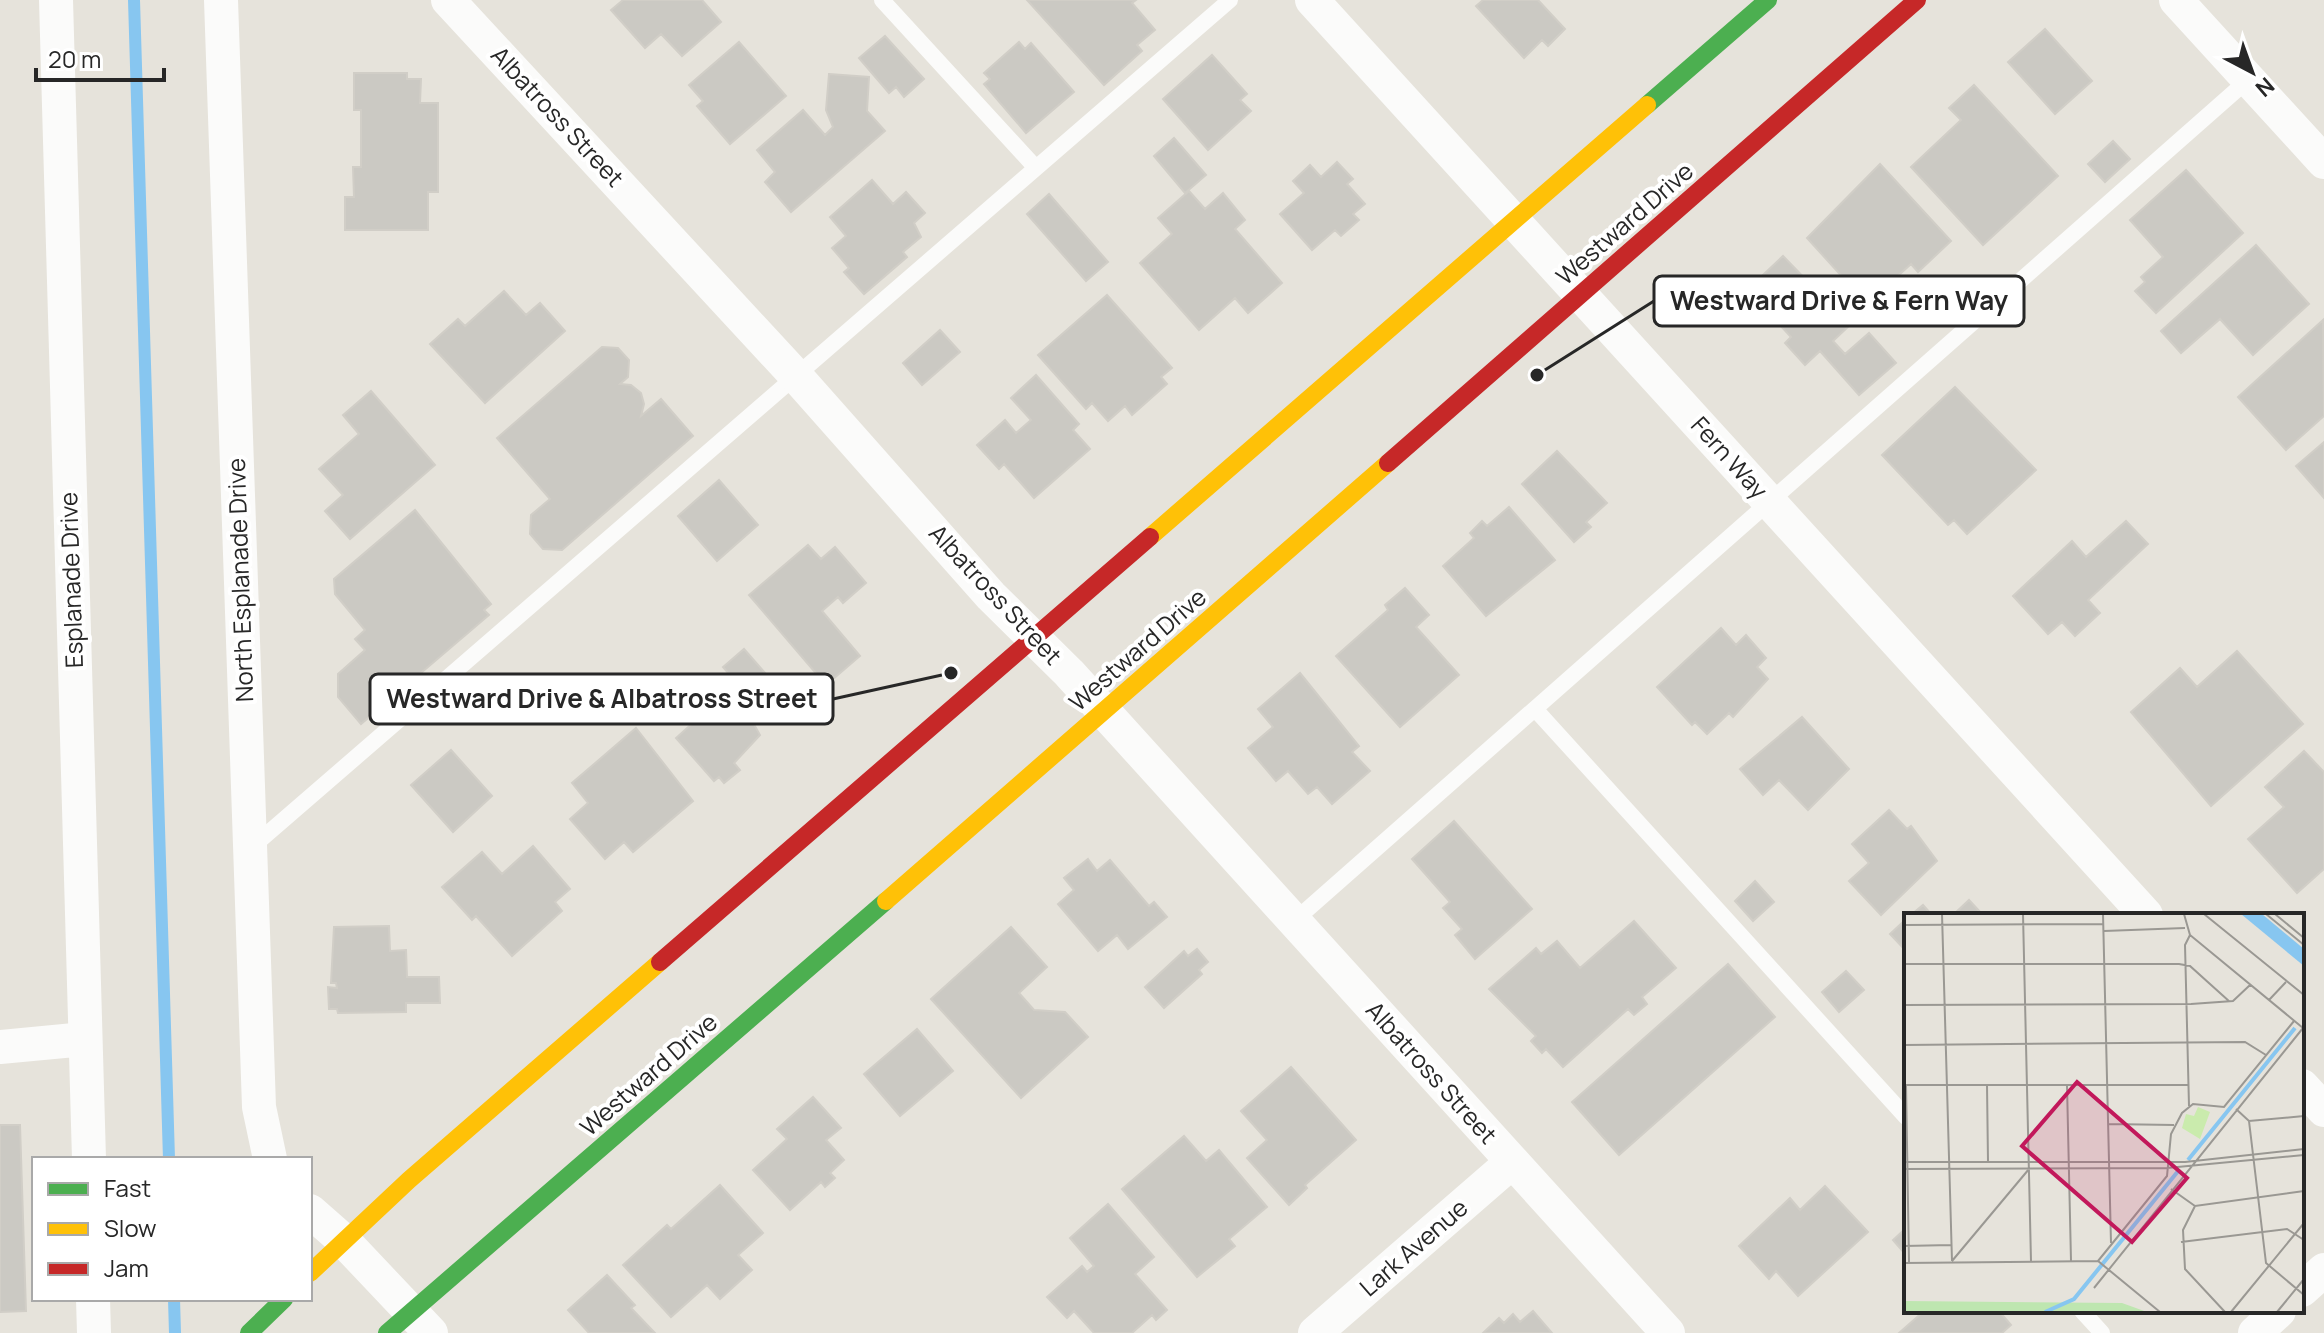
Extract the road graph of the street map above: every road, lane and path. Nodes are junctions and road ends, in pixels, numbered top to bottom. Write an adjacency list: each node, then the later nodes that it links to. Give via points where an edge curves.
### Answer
1 (56, 0): 23 (street, Esplanade Drive)
2 (221, 0): 20 (street, North Esplanade Drive)
3 (448, 0): 15 (street, Albatross Street)
4 (882, 0): 12 (lane)
5 (1230, 0): 12 (lane)
6 (1312, 0): 13 (street, Fern Way)
7 (1768, 0): 13 (street)
8 (1917, 0): 14 (street, Westward Drive)
9 (2176, 0): 10 (street)
10 (2249, 79): 11 (street); 16 (lane)
11 (2324, 162)
12 (1036, 168): 15 (lane)
13 (1513, 221): 14 (street, Fern Way); 17 (street)
14 (1580, 295): 16 (street, Fern Way); 19 (street, Westward Drive)
15 (796, 376): 17 (street, Albatross Street); 20 (lane)
16 (1769, 502): 18 (lane); 21 (street, Fern Way)
17 (1035, 639): 19 (street, Albatross Street); 32 (street)
18 (1535, 709): 22 (lane); 27 (lane)
19 (1104, 712): 22 (street, Albatross Street); 40 (street, Westward Drive)
20 (250, 849): 29 (street, North Esplanade Drive, via 259,1107)
21 (2144, 913)
22 (1293, 922): 30 (street, Albatross Street)
23 (85, 1039): 24 (street); 28 (street, Esplanade Drive)
24 (0, 1047)
25 (2304, 1088): 26 (street)
26 (2324, 1110)
27 (1904, 1115)
28 (89, 1157)
29 (270, 1157)
30 (1512, 1162): 44 (street, Lark Avenue); 45 (street, Albatross Street)
31 (312, 1213): 32 (street)
32 (343, 1240): 34 (street); 40 (street)
33 (2324, 1270): 35 (street)
34 (312, 1271)
35 (2304, 1288)
36 (93, 1301): 41 (street)
37 (282, 1301): 42 (street)
38 (2084, 1313): 46 (lane)
39 (2277, 1313): 47 (street)
40 (422, 1322): 43 (street, Westward Drive)
41 (94, 1333)
42 (249, 1333)
43 (387, 1333)
44 (1315, 1333)
45 (1668, 1333)
46 (2102, 1333)
47 (2255, 1333)

